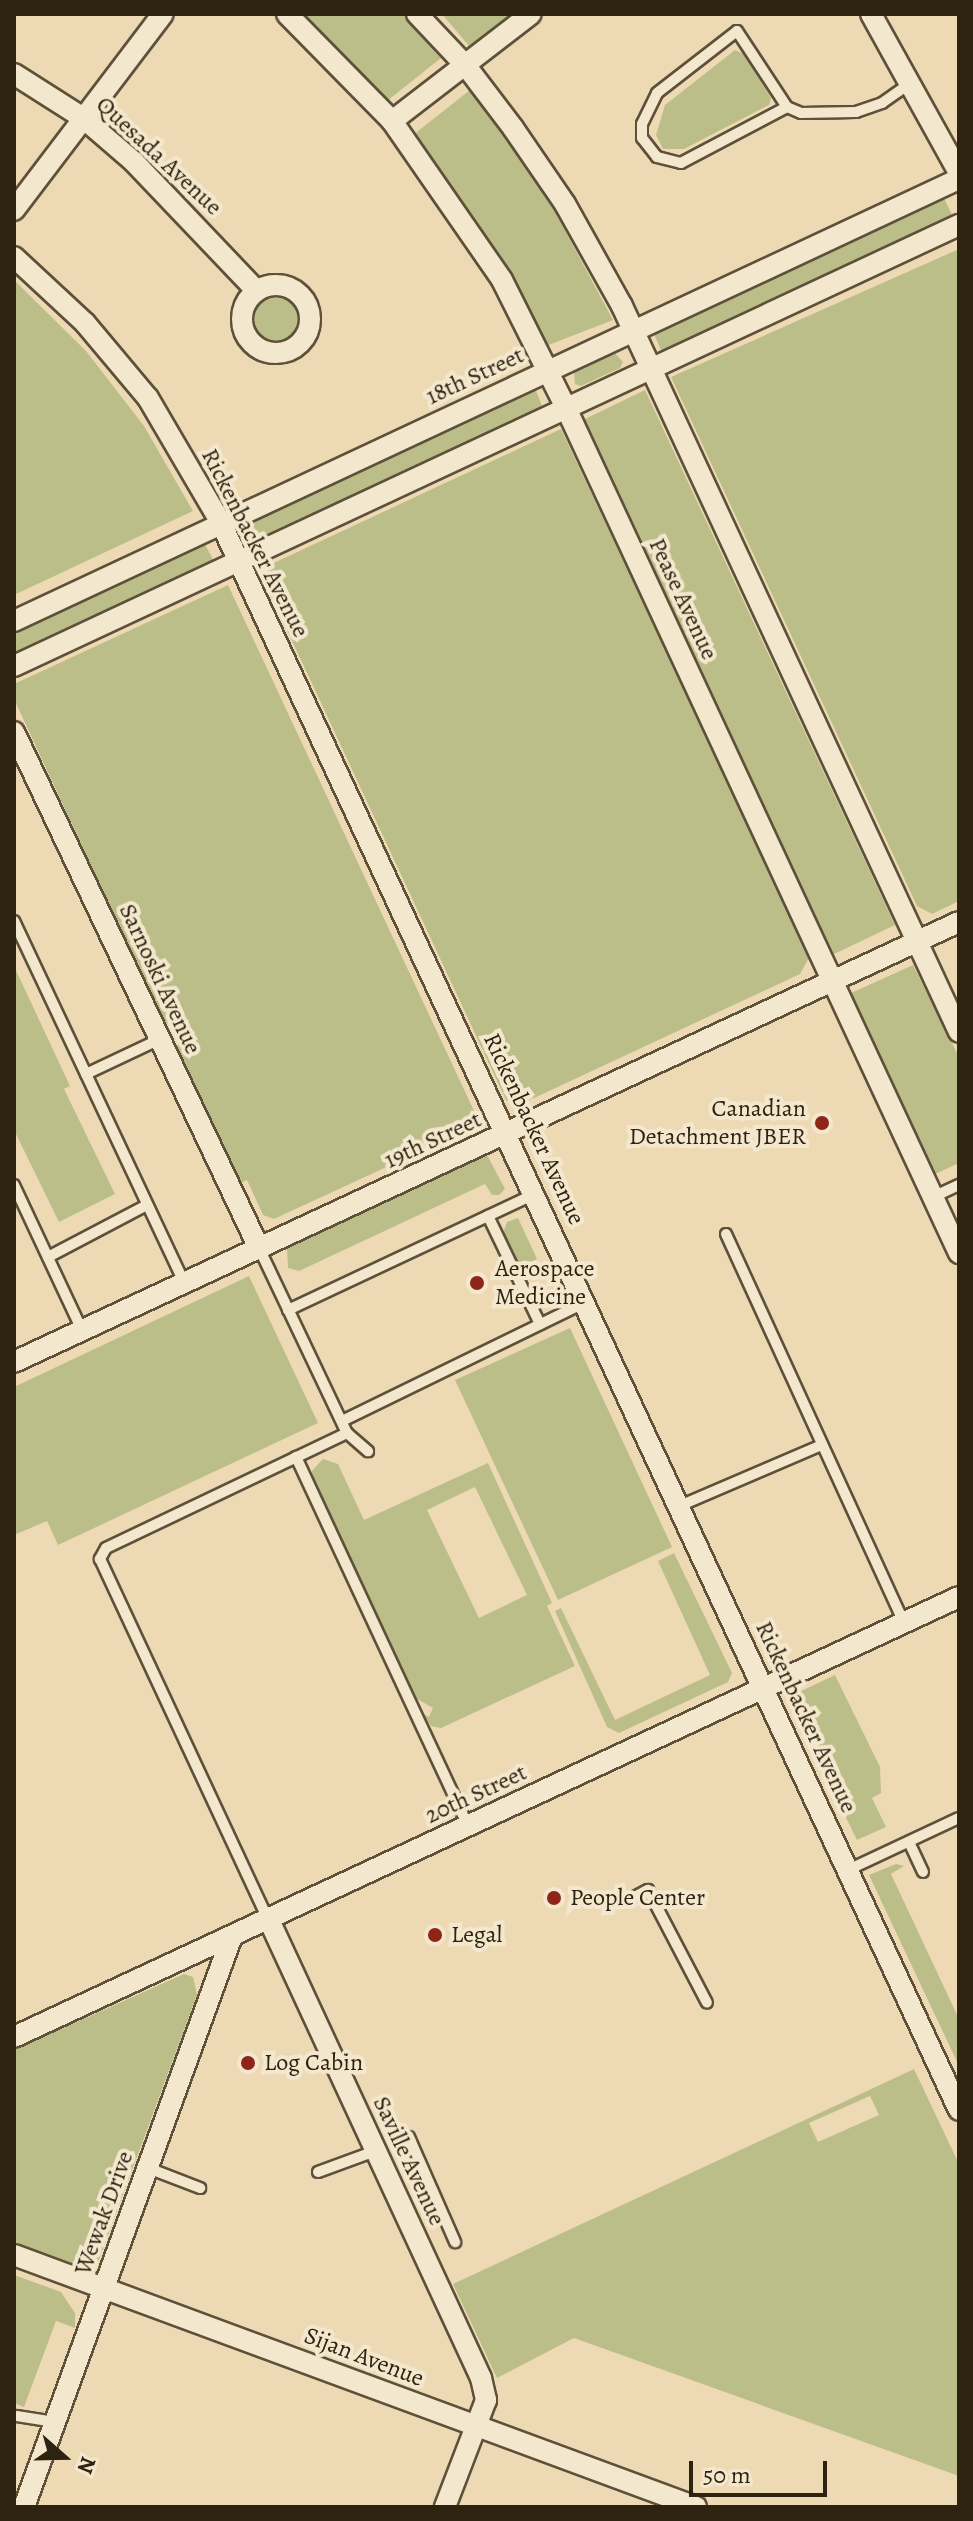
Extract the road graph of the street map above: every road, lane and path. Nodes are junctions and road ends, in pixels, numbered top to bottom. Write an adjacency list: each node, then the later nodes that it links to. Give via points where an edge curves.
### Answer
1 (163, 14): 10 (street)
2 (287, 14): 11 (street, Pease Avenue)
3 (417, 14): 6 (street)
4 (531, 14): 6 (street)
5 (871, 14): 8 (street)
6 (466, 66): 11 (street); 17 (street, via 565,204)
7 (14, 74): 10 (street, Quesada Avenue)
8 (911, 83): 9 (lane, via 882,103 856,112 828,116); 12 (street)
9 (787, 107): 9 (lane, via 737,31 657,93 642,124 642,138 657,157 681,163)
10 (83, 118): 13 (street); 16 (street, Quesada Avenue, via 170,197)
11 (392, 121): 19 (street, Pease Avenue, via 502,280)
12 (959, 176): 17 (street, 18th Street)
13 (14, 210)
14 (959, 225): 18 (street)
15 (14, 257): 21 (street, Rickenbacker Avenue, via 85,323 148,398)
16 (257, 291)
17 (631, 330): 18 (street); 19 (street, 18th Street)
18 (650, 369): 20 (street); 28 (street)
19 (546, 371): 20 (street, Pease Avenue); 21 (street, 18th Street)
20 (566, 408): 22 (street); 29 (street, Pease Avenue)
21 (221, 523): 22 (street, Rickenbacker Avenue); 23 (street, 18th Street)
22 (238, 560): 24 (street); 33 (street, Rickenbacker Avenue)
23 (14, 621)
24 (14, 666)
25 (14, 732): 31 (street, Sarnoski Avenue)
26 (14, 921): 32 (lane)
27 (959, 922): 28 (street, 19th Street)
28 (917, 942): 29 (street, 19th Street); 30 (street)
29 (829, 980): 33 (street, 19th Street); 37 (street, Pease Avenue)
30 (959, 1032)
31 (160, 1039): 32 (lane); 41 (street, Sarnoski Avenue)
32 (86, 1074): 38 (lane)
33 (509, 1134): 36 (street, Rickenbacker Avenue); 41 (street, 19th Street)
34 (14, 1185): 43 (lane)
35 (959, 1185): 37 (lane)
36 (536, 1193): 39 (lane); 45 (street, Rickenbacker Avenue)
37 (933, 1197): 42 (street, Pease Avenue)
38 (147, 1205): 43 (lane); 44 (lane)
39 (488, 1216): 46 (lane); 47 (lane)
40 (726, 1234): 52 (lane)
41 (259, 1248): 44 (street, 19th Street); 46 (lane)
42 (959, 1253)
43 (48, 1257): 48 (lane)
44 (184, 1283): 48 (street, 19th Street)
45 (585, 1302): 47 (lane); 55 (street, Rickenbacker Avenue)
46 (288, 1310): 50 (lane)
47 (540, 1324): 50 (lane)
48 (82, 1330): 49 (street, 19th Street)
49 (14, 1362)
50 (342, 1421): 51 (lane)
51 (347, 1433): 53 (lane); 54 (lane)
52 (822, 1445): 55 (lane); 57 (lane)
53 (368, 1451)
54 (296, 1457): 60 (lane); 65 (lane, via 106,1548 100,1559)
55 (677, 1507): 58 (street, Rickenbacker Avenue)
56 (959, 1597): 57 (street, 20th Street)
57 (904, 1622): 58 (street, 20th Street)
58 (765, 1690): 60 (street, 20th Street); 62 (street, Rickenbacker Avenue)
59 (959, 1818): 61 (lane)
60 (468, 1826): 65 (street, 20th Street)
61 (909, 1842): 62 (lane); 63 (lane)
62 (850, 1869): 69 (street, Rickenbacker Avenue)
63 (923, 1872)
64 (627, 1901): 67 (lane, via 648,1890)
65 (269, 1920): 66 (street, 20th Street); 71 (street, Saville Avenue)
66 (232, 1936): 68 (street, 20th Street); 72 (street, Wewak Drive)
67 (707, 2003)
68 (14, 2037)
69 (959, 2110)
70 (409, 2137): 75 (lane)
71 (375, 2151): 73 (lane); 80 (street, Saville Avenue, via 481,2378 486,2400)
72 (148, 2168): 74 (lane); 77 (street, Wewak Drive)
73 (318, 2172)
74 (200, 2188)
75 (455, 2242)
76 (14, 2255): 77 (street, Sijan Avenue)
77 (104, 2287): 79 (street, Wewak Drive); 80 (street, Sijan Avenue)
78 (17, 2416): 79 (lane)
79 (55, 2422): 81 (street, Wewak Drive)
80 (478, 2428): 82 (street, Saville Avenue); 83 (street, Sijan Avenue)
81 (24, 2507)
82 (445, 2507)
83 (696, 2507)

